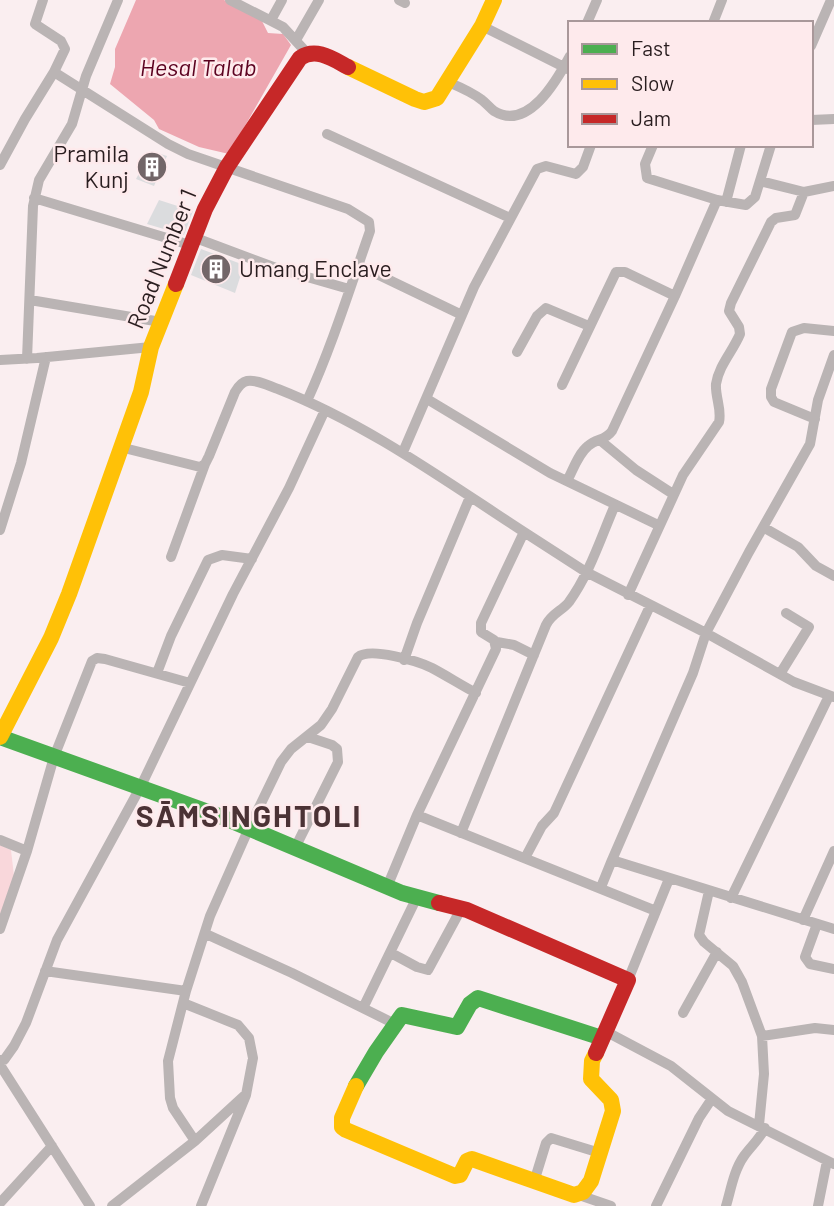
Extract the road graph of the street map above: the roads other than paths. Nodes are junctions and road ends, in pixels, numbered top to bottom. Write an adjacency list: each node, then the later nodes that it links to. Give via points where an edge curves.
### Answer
1 (43, 0): 17 (street, via 35,24 61,41 65,49)
2 (118, 0): 19 (street)
3 (230, 0): 10 (street)
4 (282, 0): 10 (street)
5 (319, 0): 15 (street)
6 (494, 0): 13 (street)
7 (597, 0): 11 (street)
8 (722, 0): 12 (street)
9 (831, 0): 14 (street)
10 (271, 20): 15 (street)
11 (588, 21)
12 (714, 21)
13 (482, 26): 16 (street); 18 (street)
14 (813, 41)
15 (302, 46): 18 (street, via 424,102 437,98); 28 (street, Road Number 1, via 300,58)
16 (568, 64): 18 (street, via 544,97 517,115 494,111)
17 (54, 72): 19 (street); 27 (street)
18 (448, 82)
19 (83, 89): 28 (street, via 168,144); 32 (street, via 68,135 38,180)
20 (834, 119): 21 (street)
21 (813, 120)
22 (327, 134): 34 (street)
23 (590, 147): 34 (street, via 576,174 541,166)
24 (652, 147): 33 (street, via 645,164 647,178)
25 (740, 147): 33 (street)
26 (770, 147): 29 (street)
27 (0, 165)
28 (227, 167): 35 (street, Road Number 1); 36 (street, via 363,216 370,231)
29 (760, 181): 31 (street); 33 (street, via 755,197 746,205)
30 (834, 186): 31 (street)
31 (804, 192): 60 (street, via 795,215 771,222 731,303 729,311 740,334 717,382 719,422)
32 (34, 198): 35 (street); 39 (street)
33 (722, 201): 38 (street)
34 (510, 218): 40 (street)
35 (192, 241): 37 (street); 41 (street, Road Number 1)
36 (358, 265): 37 (street); 40 (street)
37 (349, 289): 52 (street)
38 (675, 296): 42 (street, via 616,272); 55 (street, via 612,430)
39 (30, 300): 41 (street); 48 (street)
40 (462, 315): 51 (street)
41 (162, 322): 44 (street, Road Number 1)
42 (589, 326): 45 (street, via 546,308); 50 (street)
43 (834, 331): 54 (street, via 804,328 792,332 771,389 775,402)
44 (151, 346): 47 (street); 56 (street, Road Number 1, via 141,392)
45 (517, 352)
46 (834, 355): 54 (street)
47 (46, 357): 48 (street); 65 (street)
48 (27, 359): 49 (street)
49 (0, 360)
50 (562, 385)
51 (427, 399): 57 (street); 59 (street)
52 (307, 401): 53 (street); 58 (street, via 257,382 241,384)
53 (325, 410): 57 (street); 68 (street)
54 (815, 419): 64 (street, via 803,459)
55 (601, 441): 59 (street, via 585,448); 60 (street)
56 (120, 447): 58 (street, via 193,466); 83 (street, Road Number 1, via 51,638)
57 (403, 452): 61 (street)
58 (205, 464): 67 (street)
59 (566, 481): 62 (street)
60 (673, 494): 63 (street)
61 (470, 497): 66 (street); 77 (street)
62 (615, 505): 63 (street); 69 (street)
63 (659, 525): 71 (street)
64 (763, 527): 70 (street, via 799,547 816,566); 74 (street)
65 (0, 530)
66 (524, 532): 69 (street); 75 (street, via 481,623 481,632)
67 (170, 557)
68 (252, 559): 78 (street, via 222,555 208,560); 80 (street)
69 (586, 572): 71 (street); 76 (street, via 569,602 549,618)
70 (834, 576)
71 (628, 595): 72 (street)
72 (650, 606): 74 (street); 94 (street, via 554,813)
73 (786, 612): 79 (street, via 809,627)
74 (706, 633): 79 (street); 95 (street)
75 (496, 642): 76 (street); 81 (street)
76 (534, 655): 89 (street)
77 (404, 660): 81 (street, via 432,668); 84 (street, via 371,651 358,657 332,709)
78 (157, 673): 80 (street); 85 (street, via 105,659 92,661)
79 (780, 674): 82 (street)
80 (190, 683): 86 (street)
81 (476, 693): 87 (street)
82 (832, 697): 101 (street)
83 (0, 737): 85 (street)
84 (308, 737): 88 (street, via 281,762); 91 (street, via 337,749 338,762)
85 (54, 757): 86 (street); 92 (street)
86 (141, 786): 88 (street); 112 (street, via 57,940)
87 (417, 815): 89 (street); 97 (street)
88 (248, 828): 91 (street); 108 (street)
89 (461, 833): 94 (street)
90 (0, 840): 92 (street)
91 (295, 848): 97 (street)
92 (27, 851): 106 (street)
93 (834, 851): 104 (street)
94 (525, 858): 98 (street)
95 (612, 860): 96 (street); 98 (street)
96 (669, 879): 99 (street); 103 (street)
97 (387, 887): 100 (street)
98 (601, 887): 103 (street)
99 (709, 891): 101 (street); 110 (street, via 699,935)
100 (417, 897): 102 (street); 109 (street)
101 (731, 898): 104 (street)
102 (461, 909): 109 (street, via 428,970); 113 (street)
103 (656, 911): 113 (street)
104 (803, 920): 105 (street)
105 (817, 924): 107 (street); 111 (street, via 805,957 810,964)
106 (0, 929)
107 (834, 929)
108 (206, 934): 114 (street); 115 (street)
109 (391, 953): 115 (street)
110 (717, 953): 116 (street); 120 (street, via 733,966 742,982)
111 (834, 969)
112 (45, 971): 114 (street); 121 (street, via 26,1023)
113 (628, 980): 119 (street)
114 (184, 997): 122 (street, via 244,1030 253,1058); 125 (street, via 168,1061 169,1084 173,1108)
115 (363, 1008): 117 (street)
116 (683, 1013)
117 (395, 1024): 119 (street, via 406,1015 457,1027 469,1003 478,998 561,1027); 129 (street, via 351,1092 342,1127 452,1175 460,1175 472,1159)
118 (834, 1030): 120 (street)
119 (603, 1034): 123 (street, via 671,1066); 127 (street, via 592,1061 592,1079 611,1100 614,1111)
120 (762, 1036): 124 (street)
121 (1, 1068): 126 (street)
122 (246, 1095): 125 (street); 134 (street)
123 (711, 1100): 124 (street); 136 (street)
124 (762, 1127): 128 (street); 137 (street, via 758,1141 737,1168)
125 (195, 1141): 133 (street)
126 (52, 1146): 131 (street); 132 (street)
127 (600, 1153): 129 (street, via 551,1138); 130 (street, via 587,1190)
128 (830, 1162): 138 (street)
129 (534, 1182): 130 (street)
130 (579, 1195): 135 (street)
131 (0, 1203)
132 (90, 1206)
133 (112, 1206)
134 (201, 1206)
135 (611, 1206)
136 (656, 1206)
137 (726, 1206)
138 (818, 1206)

